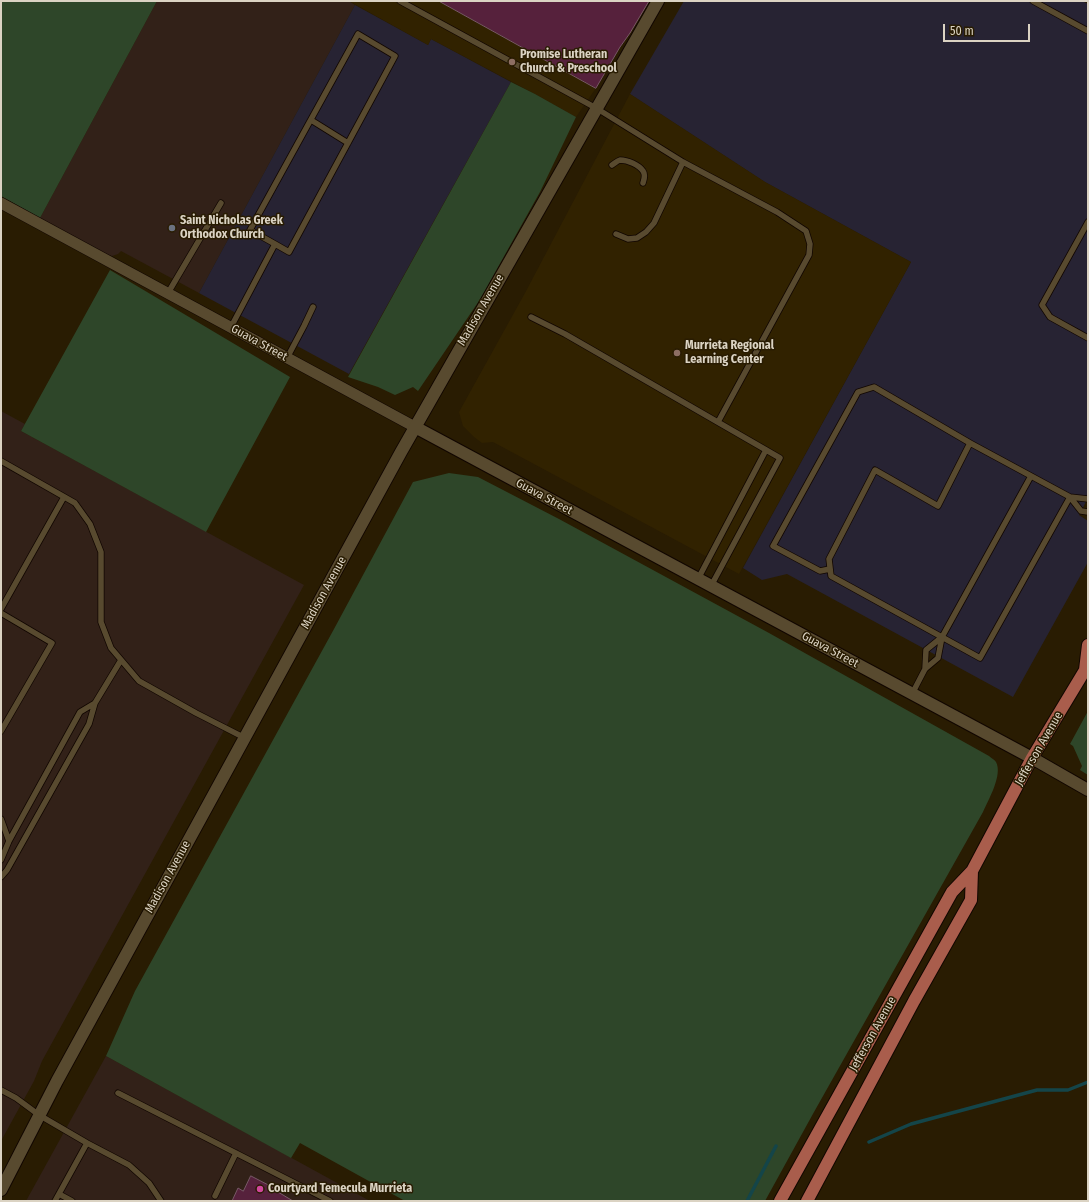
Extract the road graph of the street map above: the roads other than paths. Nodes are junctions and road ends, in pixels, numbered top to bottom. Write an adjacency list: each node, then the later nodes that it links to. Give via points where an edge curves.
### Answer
1 (400, 1): 5 (lane)
2 (658, 1): 5 (street, Madison Avenue)
3 (1033, 1): 4 (lane)
4 (1088, 31)
5 (596, 108): 8 (lane); 23 (street, Madison Avenue)
6 (311, 120): 7 (lane); 7 (lane, via 358,34 395,56); 15 (lane, via 250,230)
7 (348, 143): 15 (lane, via 289,252)
8 (683, 162): 14 (lane, via 654,223 646,232 637,238 628,239); 22 (lane, via 777,212 806,231 810,244 809,255)
9 (612, 165): 10 (lane, via 619,160 636,165 645,176)
10 (643, 183)
11 (1, 203): 16 (street, Guava Street)
12 (221, 203): 16 (lane)
13 (1088, 222): 20 (lane, via 1042,305 1050,317)
14 (616, 234)
15 (275, 244): 19 (lane)
16 (168, 293): 19 (street, Guava Street)
17 (313, 307): 21 (lane)
18 (531, 317): 22 (lane)
19 (231, 327): 21 (street, Guava Street)
20 (1088, 338)
21 (287, 358): 23 (street, Guava Street)
22 (718, 422): 25 (lane)
23 (415, 427): 33 (street, Guava Street); 45 (street, Madison Avenue)
24 (970, 443): 27 (lane); 32 (lane, via 938,506 875,470 829,559); 32 (lane, via 874,387 858,392 773,546 820,571)
25 (766, 450): 33 (lane); 34 (lane, via 780,458)
26 (1, 461): 28 (lane)
27 (1031, 476): 29 (lane); 37 (lane)
28 (64, 497): 35 (lane); 39 (lane, via 75,503 90,524 101,552 101,622 111,648)
29 (1070, 497): 30 (lane); 31 (lane, via 1081,511); 37 (lane, via 980,658)
30 (1088, 499)
31 (1088, 512)
32 (830, 568): 37 (lane, via 831,576)
33 (698, 579): 34 (street, Guava Street)
34 (711, 586): 42 (street, Guava Street)
35 (1, 609)
36 (1, 613): 44 (lane, via 52,643)
37 (942, 637): 40 (lane, via 938,658); 40 (lane, via 926,650)
38 (1088, 645): 41 (main road, Jefferson Avenue)
39 (121, 660): 43 (lane); 45 (lane, via 140,681)
40 (925, 669): 42 (lane)
41 (1087, 669): 46 (main road, Jefferson Avenue)
42 (912, 694): 46 (street, Guava Street)
43 (95, 704): 49 (lane, via 80,712); 52 (lane, via 89,724)
44 (1, 731)
45 (244, 738): 55 (street, Madison Avenue)
46 (1032, 758): 47 (street, Guava Street); 51 (main road, Jefferson Avenue)
47 (1088, 790)
48 (1, 820): 49 (lane)
49 (9, 841): 50 (lane)
50 (1, 860)
51 (972, 871): 65 (main road, Jefferson Avenue, via 952,892); 66 (main road, Jefferson Avenue, via 971,900)
52 (1, 877)
53 (1, 1090): 55 (lane)
54 (118, 1093): 57 (lane)
55 (39, 1115): 56 (lane); 58 (street, Madison Avenue)
56 (87, 1143): 59 (lane); 63 (lane, via 129,1165 149,1183)
57 (236, 1153): 60 (lane); 64 (lane)
58 (1, 1190)
59 (59, 1194): 61 (lane); 62 (lane)
60 (215, 1196)
61 (55, 1201)
62 (72, 1201)
63 (161, 1201)
64 (330, 1201)
65 (780, 1201)
66 (807, 1201)

